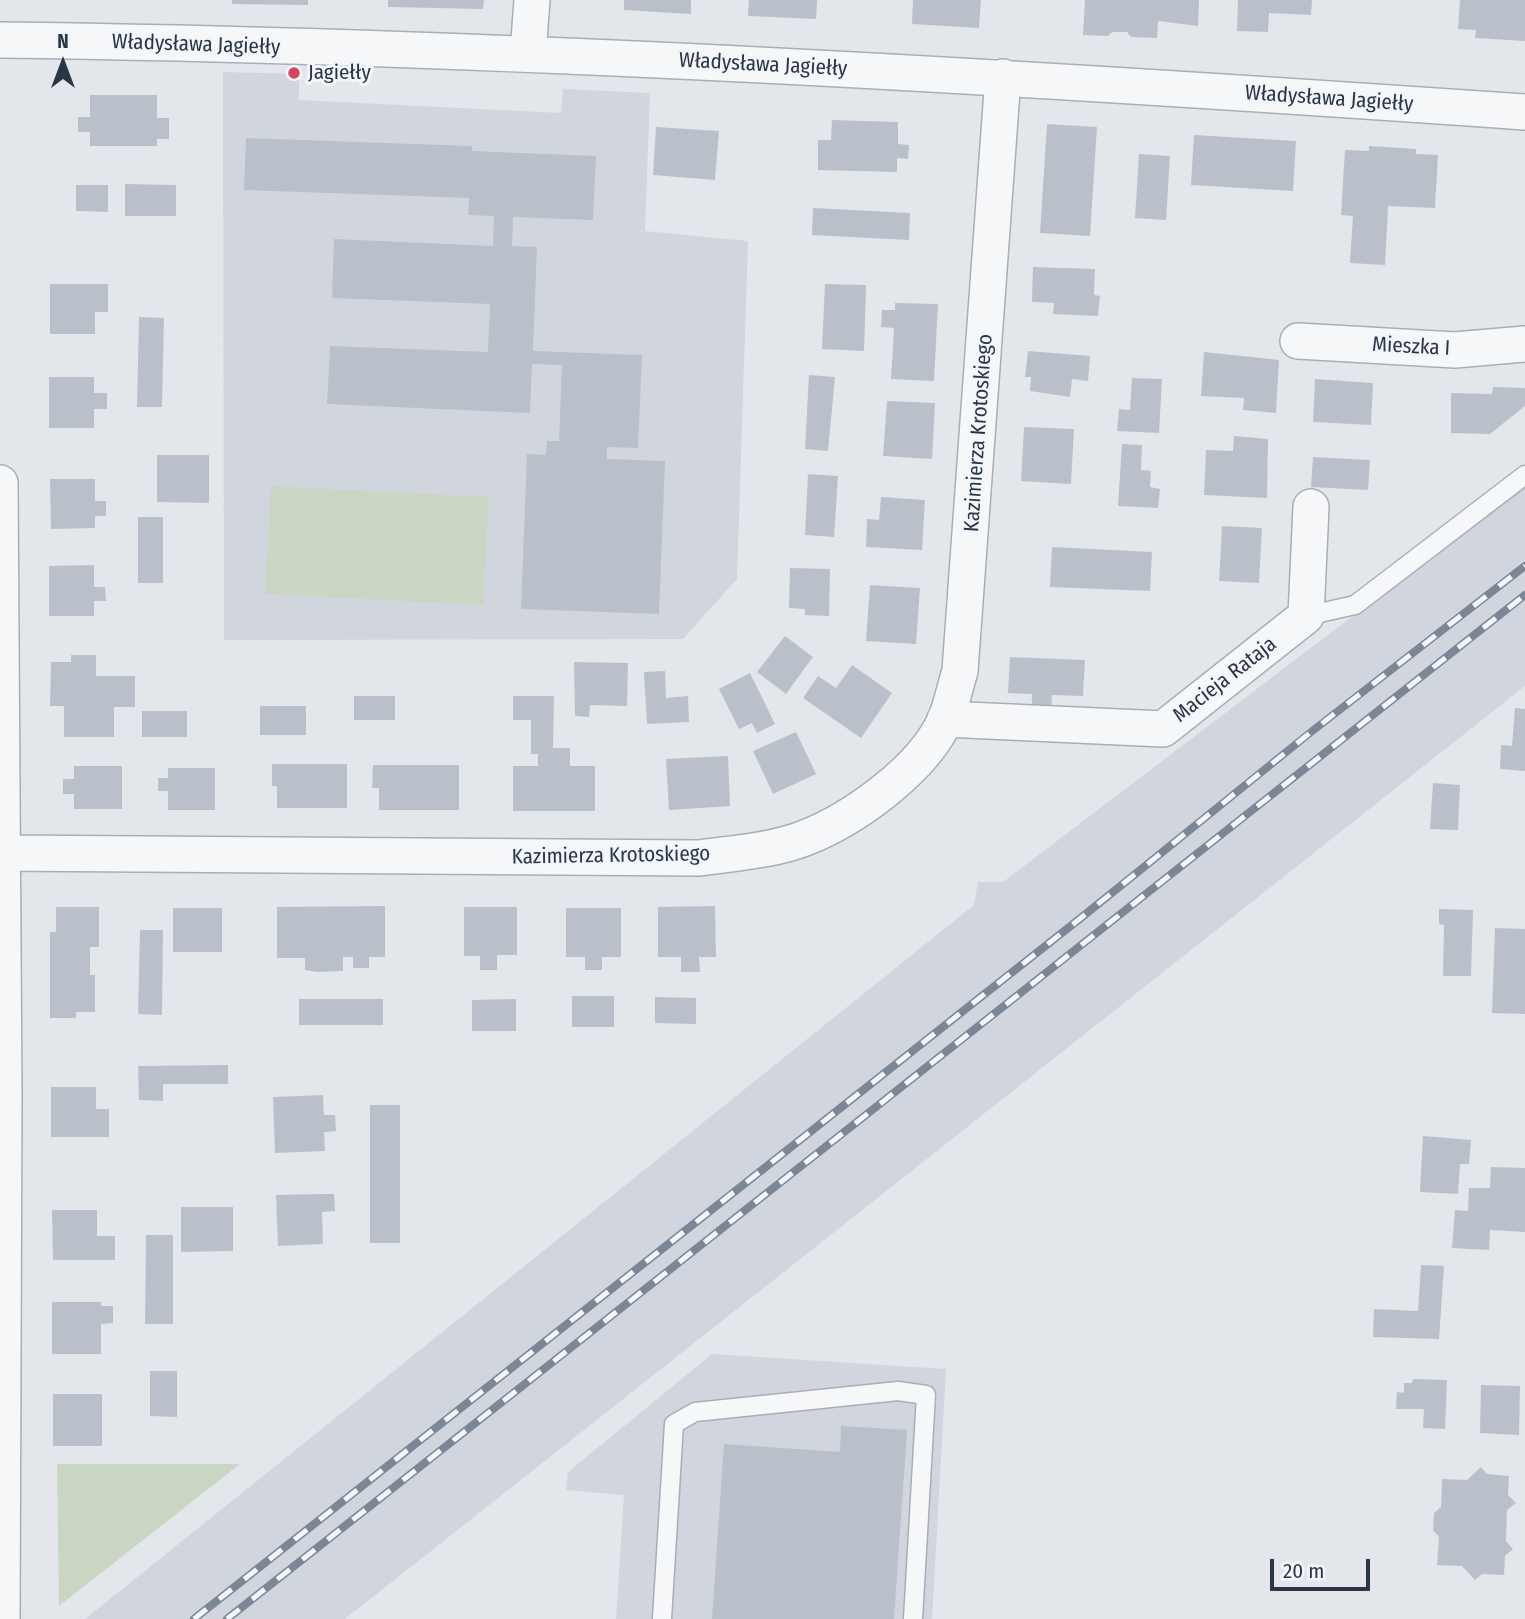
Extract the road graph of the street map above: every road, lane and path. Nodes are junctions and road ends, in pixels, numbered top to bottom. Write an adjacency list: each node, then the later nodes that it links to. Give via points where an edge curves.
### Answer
1 (532, 0): 3 (street)
2 (0, 40): 3 (street, Władysława Jagiełły)
3 (528, 54): 4 (street, Władysława Jagiełły)
4 (1003, 77): 5 (street, Władysława Jagiełły); 12 (street, Kazimierza Krotoskiego, via 968,587 960,671)
5 (1525, 112)
6 (1298, 341): 7 (street, Mieszka I, via 1455,350)
7 (1525, 344)
8 (1525, 475): 11 (lane, via 1355,605)
9 (0, 483): 13 (street)
10 (1311, 507): 11 (street)
11 (1306, 616): 12 (street, Macieja Rataja, via 1163,729)
12 (945, 719): 14 (street, Kazimierza Krotoskiego, via 900,778 857,812 805,838 699,858)
13 (1, 785): 14 (street)
14 (2, 853): 15 (street)
15 (2, 1096): 16 (street)
16 (2, 1619)
17 (662, 1619): 18 (lane, via 674,1423 695,1412 898,1391 926,1395)
18 (913, 1619)

